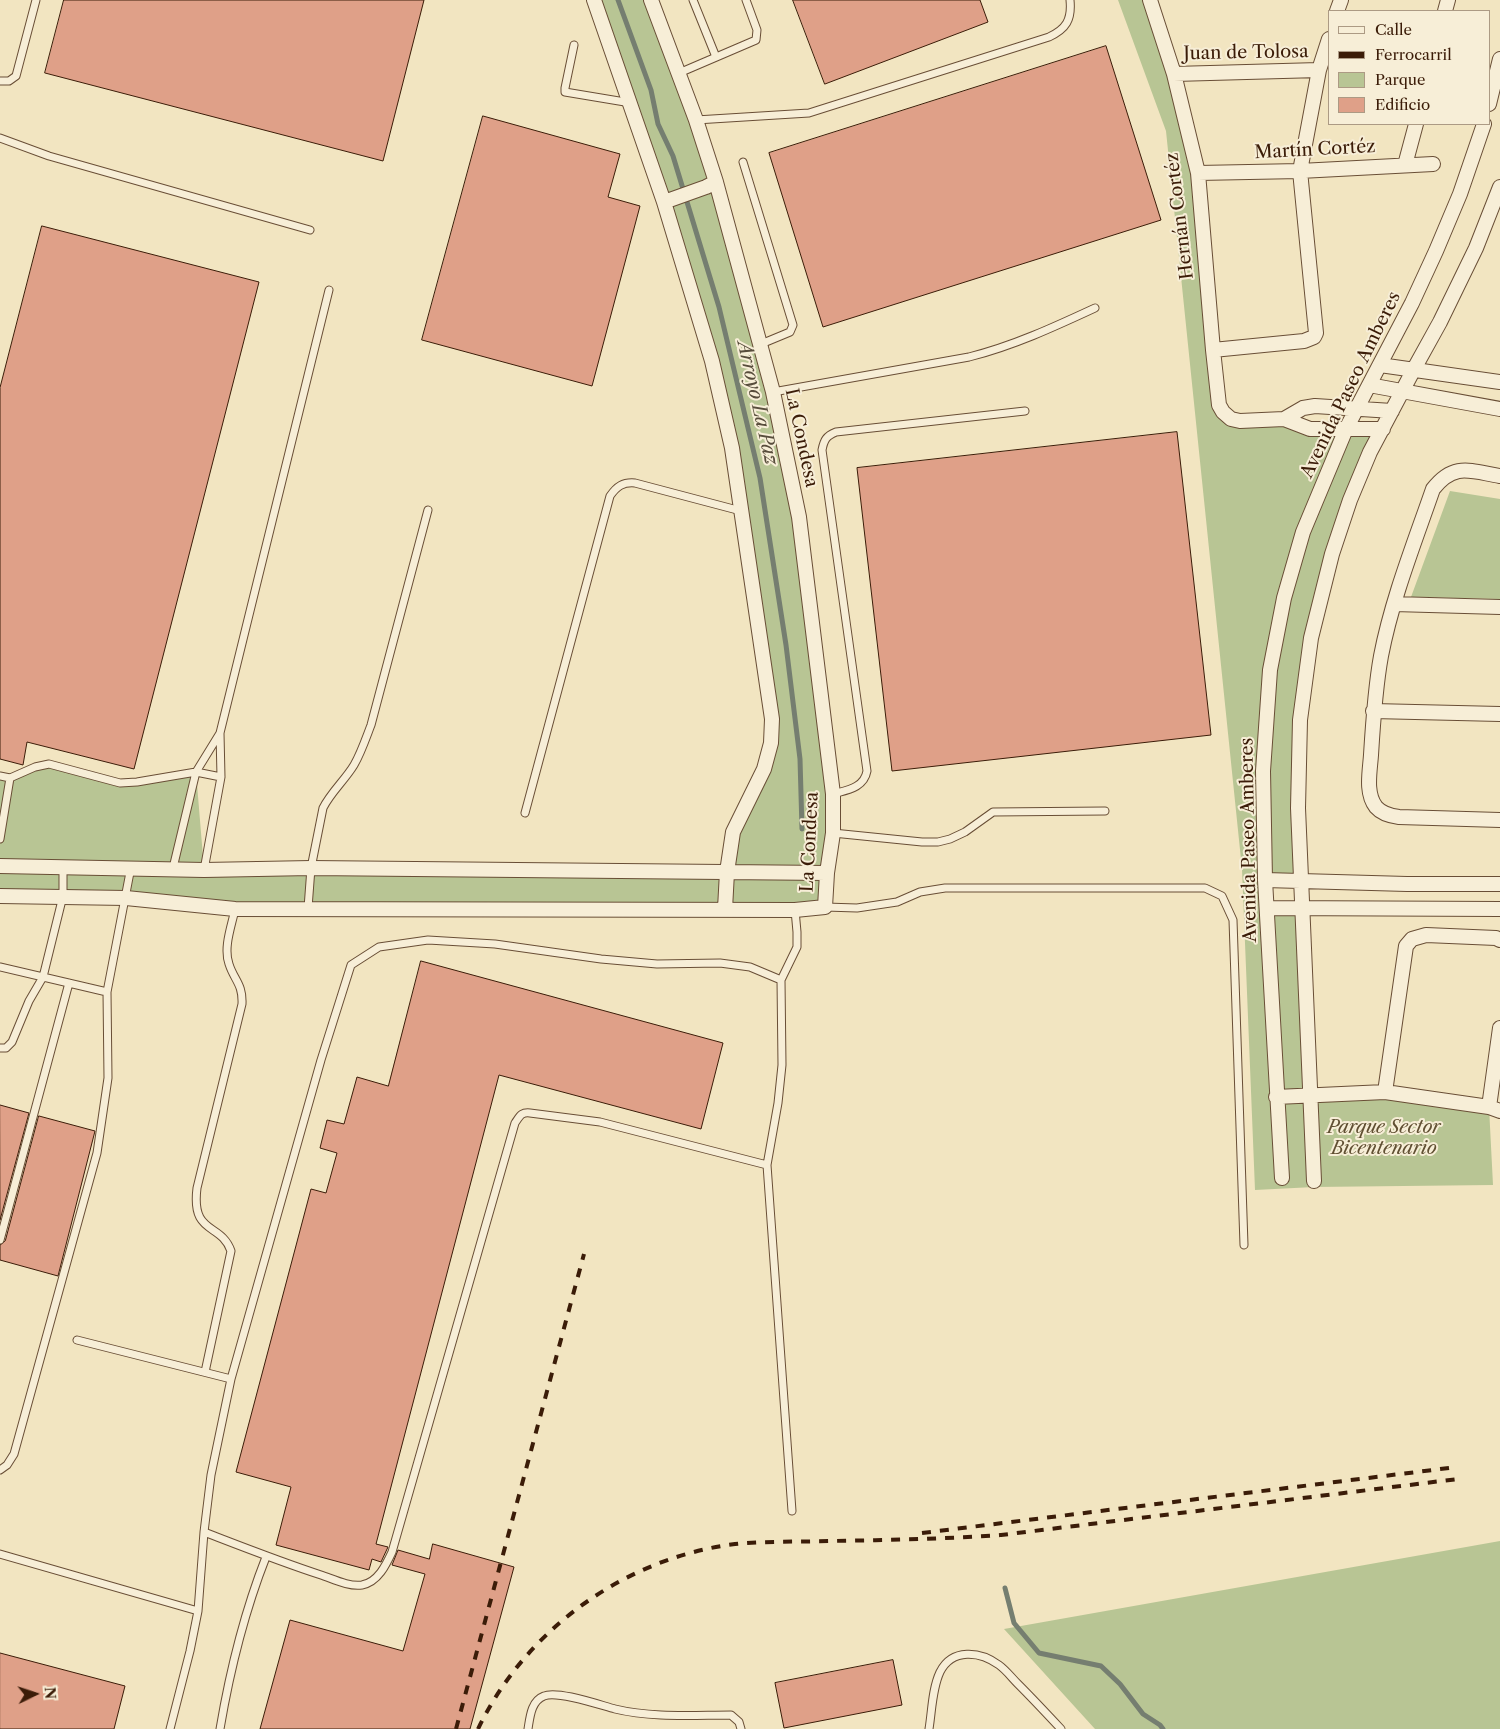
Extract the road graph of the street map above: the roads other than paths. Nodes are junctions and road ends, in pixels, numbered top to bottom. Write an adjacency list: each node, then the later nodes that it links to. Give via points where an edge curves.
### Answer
1 (36, 0): 15 (lane, via 16,76 9,81)
2 (594, 0): 17 (street)
3 (652, 0): 13 (street, La Condesa)
4 (693, 0): 10 (lane)
5 (746, 0): 10 (lane, via 757,38)
6 (1070, 0): 18 (lane, via 1071,14 1060,32 1030,43 809,113)
7 (1150, 0): 14 (street, Hernán Cortéz)
8 (1328, 42): 12 (street)
9 (574, 45): 17 (lane, via 566,92)
10 (716, 57): 13 (lane)
11 (1500, 58): 16 (street)
12 (1319, 70): 14 (street, Juan de Tolosa); 25 (street)
13 (679, 73): 18 (street, La Condesa)
14 (1174, 74): 26 (street, Hernán Cortéz)
15 (0, 81)
16 (1490, 100)
17 (631, 104): 29 (street)
18 (696, 120): 27 (street, La Condesa)
19 (1416, 125): 23 (street)
20 (1484, 125): 35 (street, Avenida Paseo Amberes, via 1436,251)
21 (0, 138): 30 (lane, via 49,156)
22 (743, 162): 33 (lane, via 793,325 790,332)
23 (1405, 164): 24 (street, Martín Cortéz); 25 (street, Martín Cortéz)
24 (1433, 164)
25 (1300, 172): 26 (street, Martín Cortéz); 34 (street, via 1317,328 1314,337 1304,341)
26 (1198, 173): 34 (street, Hernán Cortéz)
27 (711, 185): 29 (street); 33 (street, La Condesa)
28 (1500, 187): 36 (street, via 1476,248)
29 (670, 200): 50 (street, via 712,361 732,448)
30 (310, 230)
31 (329, 290): 55 (lane)
32 (1095, 308): 40 (lane, via 1028,338 969,357)
33 (761, 344): 40 (street, La Condesa)
34 (1212, 350): 45 (street, Hernán Cortéz, via 1219,405 1223,412 1240,421)
35 (1380, 364): 36 (street); 38 (street, Avenida Paseo Amberes)
36 (1414, 369): 37 (street); 39 (street)
37 (1500, 382)
38 (1369, 384): 39 (street); 41 (street, Avenida Paseo Amberes)
39 (1402, 391): 42 (street); 44 (street)
40 (773, 392): 60 (street, La Condesa, via 799,517)
41 (1356, 409): 44 (street); 45 (street, via 1315,406); 46 (street, Avenida Paseo Amberes)
42 (1500, 409)
43 (1025, 411): 60 (lane, via 836,432 824,441 822,450 867,771 866,778 856,787)
44 (1392, 411): 47 (street)
45 (1284, 419): 46 (street, via 1310,429)
46 (1346, 429): 47 (street); 74 (street, Avenida Paseo Amberes, via 1303,532 1284,598 1270,670 1263,770)
47 (1383, 429): 75 (street, via 1350,500 1332,554 1311,638 1300,720 1298,808)
48 (1500, 476): 51 (street, via 1459,471 1441,479 1433,490)
49 (428, 510): 70 (lane, via 363,746 323,808)
50 (742, 511): 62 (lane, via 635,483 628,482 615,488 610,496); 72 (street, via 772,719 771,743 764,768 733,832)
51 (1394, 604): 52 (street); 53 (street, via 1381,655)
52 (1500, 607)
53 (1373, 711): 54 (street); 63 (street, via 1370,795 1381,812 1399,818)
54 (1500, 714)
55 (220, 733): 56 (lane); 58 (lane)
56 (196, 772): 58 (lane); 59 (lane, via 120,783 49,764); 69 (lane)
57 (0, 776): 59 (lane)
58 (221, 777): 71 (lane)
59 (10, 778): 65 (lane)
60 (832, 794): 64 (street, La Condesa)
61 (1105, 811): 64 (lane, via 993,812 965,832 938,842)
62 (525, 813)
63 (1500, 820)
64 (833, 833): 73 (street, La Condesa)
65 (0, 839)
66 (0, 866): 67 (street)
67 (63, 867): 68 (street); 78 (lane)
68 (132, 867): 69 (street); 79 (lane)
69 (173, 868): 71 (street)
70 (311, 868): 71 (street); 72 (street); 80 (lane)
71 (204, 870)
72 (727, 872): 73 (street); 85 (street)
73 (827, 873): 81 (street, La Condesa)
74 (1266, 880): 75 (street); 82 (street, Avenida Paseo Amberes)
75 (1301, 880): 76 (street); 83 (street)
76 (1500, 884)
77 (0, 896): 78 (street, La Condesa)
78 (63, 896): 79 (street, La Condesa); 90 (lane)
79 (126, 898): 84 (street, La Condesa); 93 (lane)
80 (308, 908): 84 (street, La Condesa); 85 (street, La Condesa)
81 (825, 908): 87 (street, La Condesa); 104 (lane, via 857,908 897,902 920,892 945,888 1205,888 1222,896 1232,920)
82 (1267, 908): 83 (street); 98 (street, Avenida Paseo Amberes)
83 (1302, 908): 86 (street); 97 (street)
84 (235, 909): 106 (lane, via 227,956 240,984 242,1004 195,1202 203,1223 228,1243 231,1251)
85 (725, 909): 87 (street, La Condesa)
86 (1500, 909)
87 (795, 910): 91 (lane, via 797,947)
88 (1500, 940): 96 (street, via 1426,935 1412,939 1406,946)
89 (0, 967): 90 (lane)
90 (42, 977): 92 (lane); 95 (lane, via 12,1042 6,1048)
91 (781, 980): 100 (lane, via 782,1065); 107 (lane, via 750,967 720,963 657,964 495,944 428,940 379,947 351,965)
92 (70, 983): 93 (lane); 103 (lane)
93 (107, 992): 108 (lane, via 108,1078 97,1153 14,1454)
94 (1500, 1028): 99 (street)
95 (0, 1048)
96 (1385, 1092): 97 (street); 99 (street)
97 (1310, 1096): 98 (street); 102 (street)
98 (1276, 1097): 101 (street, Avenida Paseo Amberes)
99 (1494, 1109)
100 (767, 1165): 109 (lane); 112 (lane, via 600,1122 524,1112 520,1115 512,1133 392,1552 380,1574 361,1585 346,1583)
101 (1282, 1178)
102 (1314, 1181)
103 (0, 1240)
104 (1244, 1245)
105 (77, 1340): 106 (lane)
106 (205, 1372): 107 (lane)
107 (231, 1379): 110 (lane, via 211,1475)
108 (0, 1470)
109 (792, 1512)
110 (204, 1532): 112 (lane); 113 (lane)
111 (0, 1554): 113 (lane)
112 (266, 1557): 115 (lane, via 242,1624)
113 (198, 1611): 114 (lane)
114 (170, 1729)
115 (220, 1729)
116 (528, 1729): 117 (lane, via 534,1704 544,1696 557,1694 618,1710 731,1715)
117 (741, 1729)
118 (929, 1729): 119 (lane, via 940,1671 949,1659 970,1654 983,1656 1000,1665)
119 (1061, 1729)

